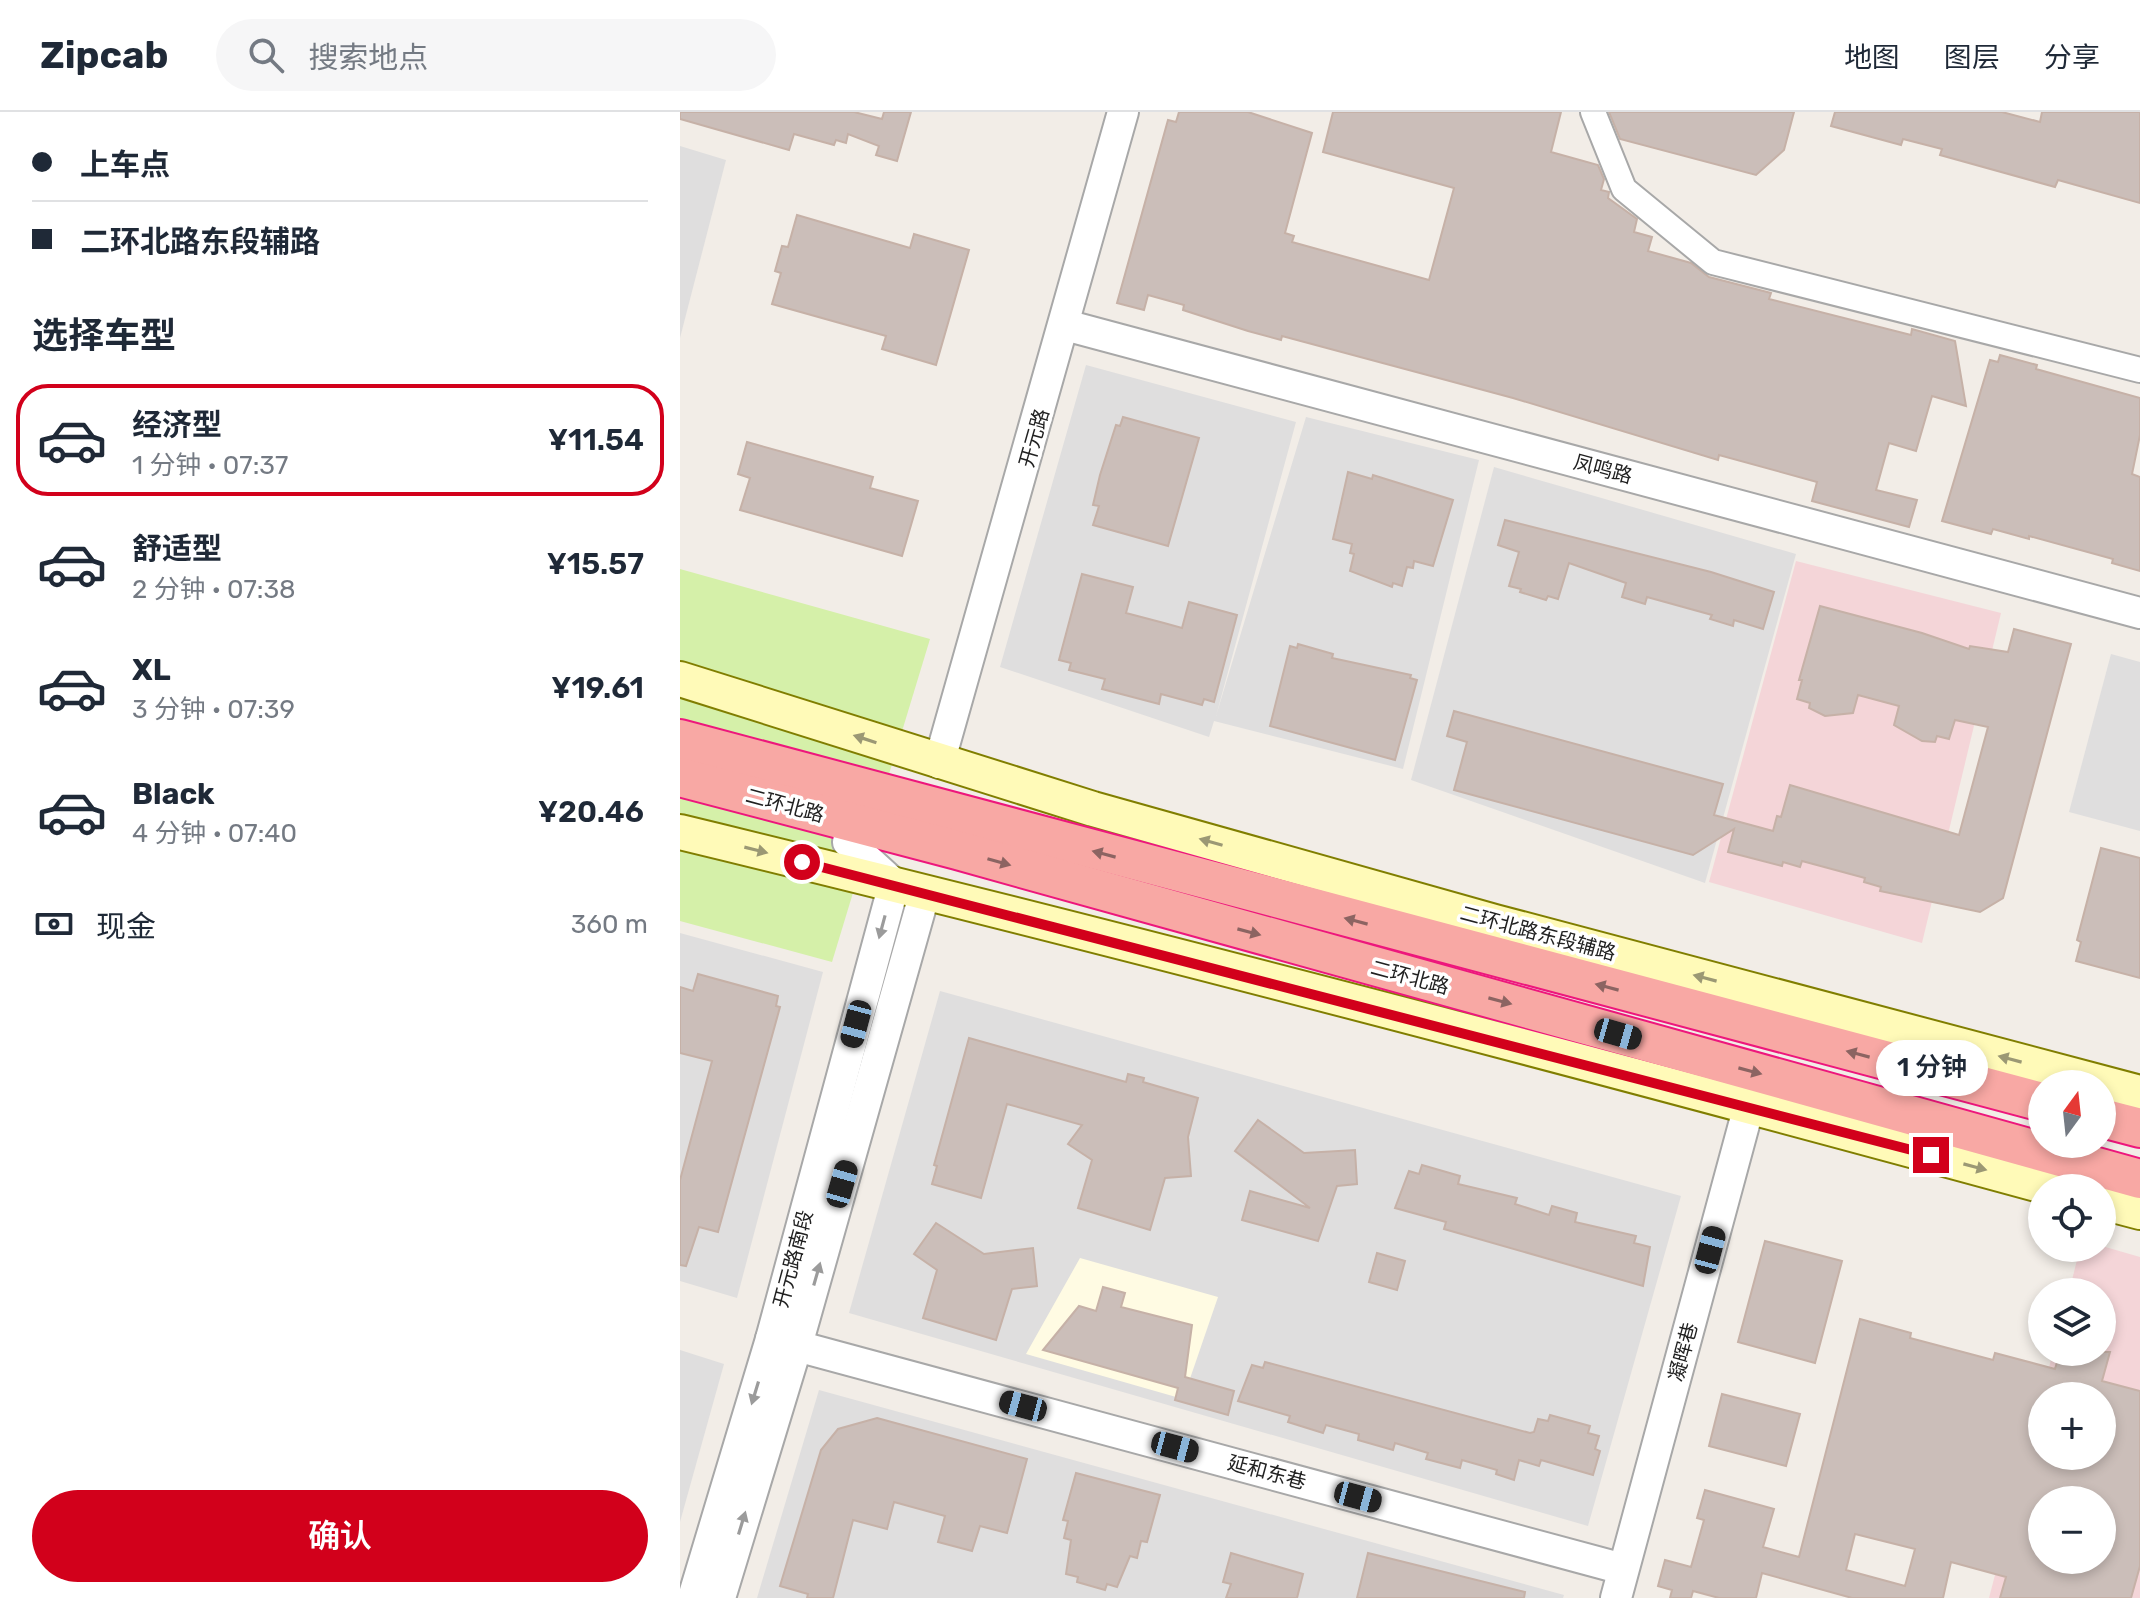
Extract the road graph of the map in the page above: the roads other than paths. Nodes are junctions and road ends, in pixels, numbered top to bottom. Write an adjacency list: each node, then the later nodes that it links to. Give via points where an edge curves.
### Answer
1 (1123, 112): 3 (street, 开元路)
2 (1593, 112): 4 (street, via 1624,189 1713,262)
3 (1065, 325): 5 (street, 凤鸣路); 10 (street, 开元路)
4 (2140, 370)
5 (2140, 613)
6 (680, 679): 10 (main road, 二环北路东段辅路, one-way to 6)
7 (680, 727): 9 (highway)
8 (680, 739): 9 (highway, 二环北路)
9 (760, 760): 18 (highway, 二环北路, one-way to 9)
10 (939, 763): 17 (main road, 二环北路东段辅路, one-way to 10, via 1495,922)
11 (680, 777): 15 (highway, 二环北路)
12 (680, 803): 14 (highway)
13 (680, 832): 16 (main road, one-way to 16)
14 (848, 842): 15 (highway); 16 (street)
15 (957, 850): 22 (highway, 二环北路, one-way to 22)
16 (909, 888): 19 (main road); 26 (street, 开元路南段)
17 (2140, 1093)
18 (2028, 1098)
19 (1749, 1106): 23 (main road, one-way to 23); 27 (street, 凝晖巷)
20 (2116, 1122): 21 (highway)
21 (2140, 1128)
22 (2140, 1179)
23 (2028, 1182)
24 (2116, 1206): 25 (main road)
25 (2140, 1212)
26 (784, 1342): 27 (street, 延和东巷); 28 (street, 开元路南段, one-way to 28); 29 (street, 开元路南段, one-way to 26)
27 (1620, 1584)
28 (693, 1598)
29 (720, 1598)

